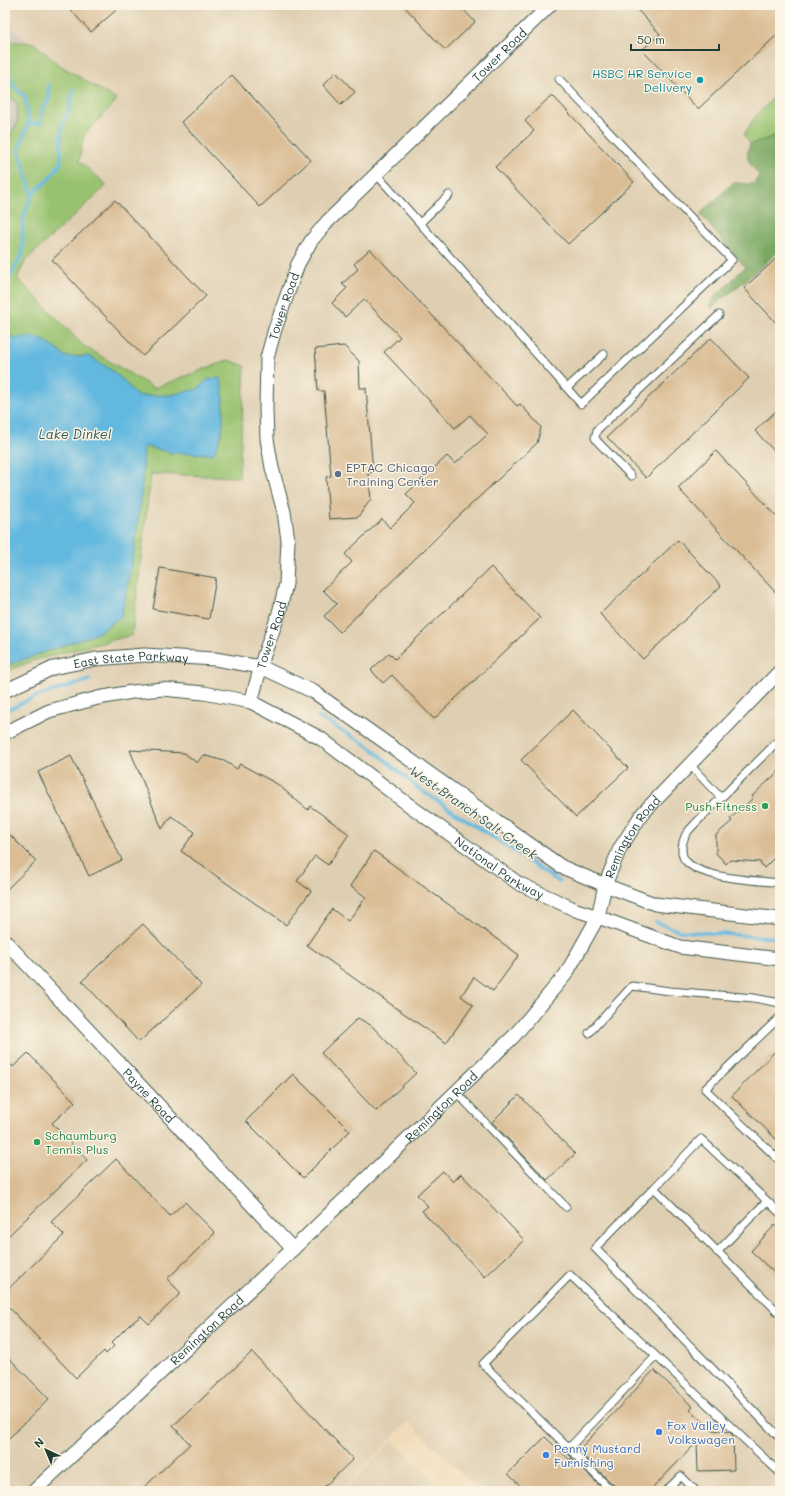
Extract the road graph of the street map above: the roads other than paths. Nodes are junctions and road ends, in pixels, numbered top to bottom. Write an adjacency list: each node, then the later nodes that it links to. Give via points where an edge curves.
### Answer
1 (550, 5): 3 (street, Tower Road)
2 (559, 79): 8 (lane, via 732,260 581,404)
3 (376, 174): 5 (lane); 10 (street, Tower Road, via 327,222 311,242 298,264 267,358 267,438 288,540 286,584)
4 (449, 195): 5 (lane)
5 (420, 223): 8 (lane)
6 (719, 315): 9 (lane, via 597,430 595,438)
7 (604, 354): 8 (lane)
8 (567, 388)
9 (631, 476)
10 (261, 667): 12 (street, East State Parkway, via 215,659 144,656 96,659 53,668); 13 (street, Tower Road); 19 (street, via 314,692 562,867)
11 (780, 671): 16 (street, Remington Road)
12 (5, 691)
13 (251, 702): 14 (street, via 204,693 162,689 132,692 98,698 49,712); 20 (street, National Parkway, via 320,738 518,883 576,910)
14 (5, 733)
15 (780, 738): 17 (lane)
16 (690, 766): 17 (lane); 19 (street, Remington Road, via 642,814 620,848)
17 (721, 798): 18 (lane, via 686,835 682,851 685,860 712,875)
18 (780, 882)
19 (605, 885): 20 (street, Remington Road); 21 (street, via 655,904)
20 (598, 917): 23 (street, National Parkway, via 680,947); 27 (street, Remington Road, via 566,974 514,1036)
21 (780, 919)
22 (5, 941): 33 (street, Payne Road)
23 (780, 959)
24 (780, 1003): 26 (lane, via 754,998 632,986)
25 (780, 1017): 28 (lane, via 705,1089)
26 (589, 1033)
27 (456, 1092): 31 (lane); 33 (street, Remington Road)
28 (780, 1161)
29 (654, 1188): 30 (lane, via 701,1139); 34 (lane); 37 (lane, via 595,1248)
30 (767, 1201): 32 (lane); 34 (lane)
31 (566, 1208)
32 (780, 1213)
33 (293, 1249): 40 (street, Remington Road)
34 (717, 1252): 35 (lane)
35 (780, 1314)
36 (656, 1356): 38 (lane); 38 (lane, via 570,1275 483,1364); 39 (lane)
37 (780, 1438)
38 (569, 1448): 41 (lane)
39 (780, 1473)
40 (34, 1491)
41 (612, 1491)
42 (666, 1491): 43 (lane, via 681,1476)
43 (696, 1491)

